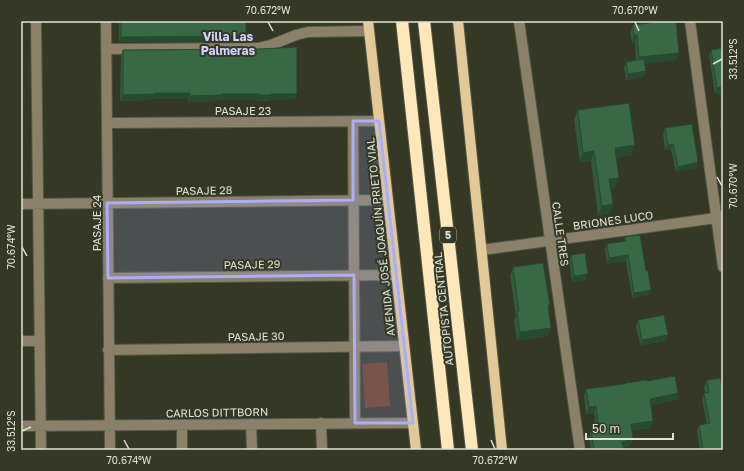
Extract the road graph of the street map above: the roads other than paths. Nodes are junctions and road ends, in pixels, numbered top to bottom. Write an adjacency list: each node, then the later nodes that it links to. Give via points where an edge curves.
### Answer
1 (36, 21): 15 (street)
2 (106, 21): 9 (street, PASAJE 24)
3 (402, 21): 44 (highway, AUTOPISTA CENTRAL / 5)
4 (424, 21): 45 (highway, AUTOPISTA CENTRAL / 5)
5 (458, 21): 20 (main road)
6 (519, 21): 19 (street, CALLE TRES)
7 (690, 21): 18 (street)
8 (368, 26): 9 (street, via 308,32 258,48); 11 (main road, AVENIDA JOSÉ JOAQUÍN PRIETO VIAL)
9 (106, 49): 12 (street, PASAJE 24)
10 (353, 121): 11 (street, PASAJE 23); 12 (street, PASAJE 23); 13 (street, AVENIDA JOSÉ JOAQUÍN PRIETO VIAL)
11 (379, 121): 14 (main road, AVENIDA JOSÉ JOAQUÍN PRIETO VIAL)
12 (107, 122): 16 (street, PASAJE 24)
13 (353, 200): 14 (street, PASAJE 28); 16 (street, PASAJE 28); 22 (street, AVENIDA JOSÉ JOAQUÍN PRIETO VIAL)
14 (388, 200): 23 (main road, AVENIDA JOSÉ JOAQUÍN PRIETO VIAL)
15 (38, 203): 16 (street, PASAJE 28); 17 (street, PASAJE 28); 26 (street)
16 (108, 203): 24 (street, PASAJE 24)
17 (21, 204)
18 (720, 217): 19 (street, BRIONES LUCO); 21 (street)
19 (550, 240): 20 (street, BRIONES LUCO); 47 (street, CALLE TRES)
20 (482, 250): 46 (main road)
21 (723, 267)
22 (354, 275): 23 (street, PASAJE 29); 24 (street, PASAJE 29); 27 (street, AVENIDA JOSÉ JOAQUÍN PRIETO VIAL)
23 (396, 275): 28 (main road, AVENIDA JOSÉ JOAQUÍN PRIETO VIAL)
24 (108, 278): 29 (street, PASAJE 24)
25 (21, 341): 26 (street)
26 (40, 341): 37 (street)
27 (354, 346): 28 (street, PASAJE 30); 29 (street, PASAJE 30); 31 (street, AVENIDA JOSÉ JOAQUÍN PRIETO VIAL)
28 (404, 346): 32 (main road, AVENIDA JOSÉ JOAQUÍN PRIETO VIAL)
29 (108, 350): 34 (street, PASAJE 24)
30 (321, 423): 31 (street, CARLOS DITTBORN); 33 (street, CARLOS DITTBORN); 42 (street)
31 (355, 423): 32 (street, CARLOS DITTBORN)
32 (413, 423): 43 (main road, AVENIDA JOSÉ JOAQUÍN PRIETO VIAL)
33 (251, 424): 35 (street, CARLOS DITTBORN); 41 (street)
34 (109, 425): 35 (street, CARLOS DITTBORN); 37 (street, CARLOS DITTBORN); 39 (street, PASAJE 24)
35 (182, 425): 40 (street)
36 (21, 426): 37 (street, CARLOS DITTBORN)
37 (41, 426): 38 (street)
38 (41, 450)
39 (110, 450)
40 (182, 450)
41 (252, 450)
42 (322, 450)
43 (416, 450)
44 (448, 450)
45 (472, 450)
46 (502, 450)
47 (580, 450)

